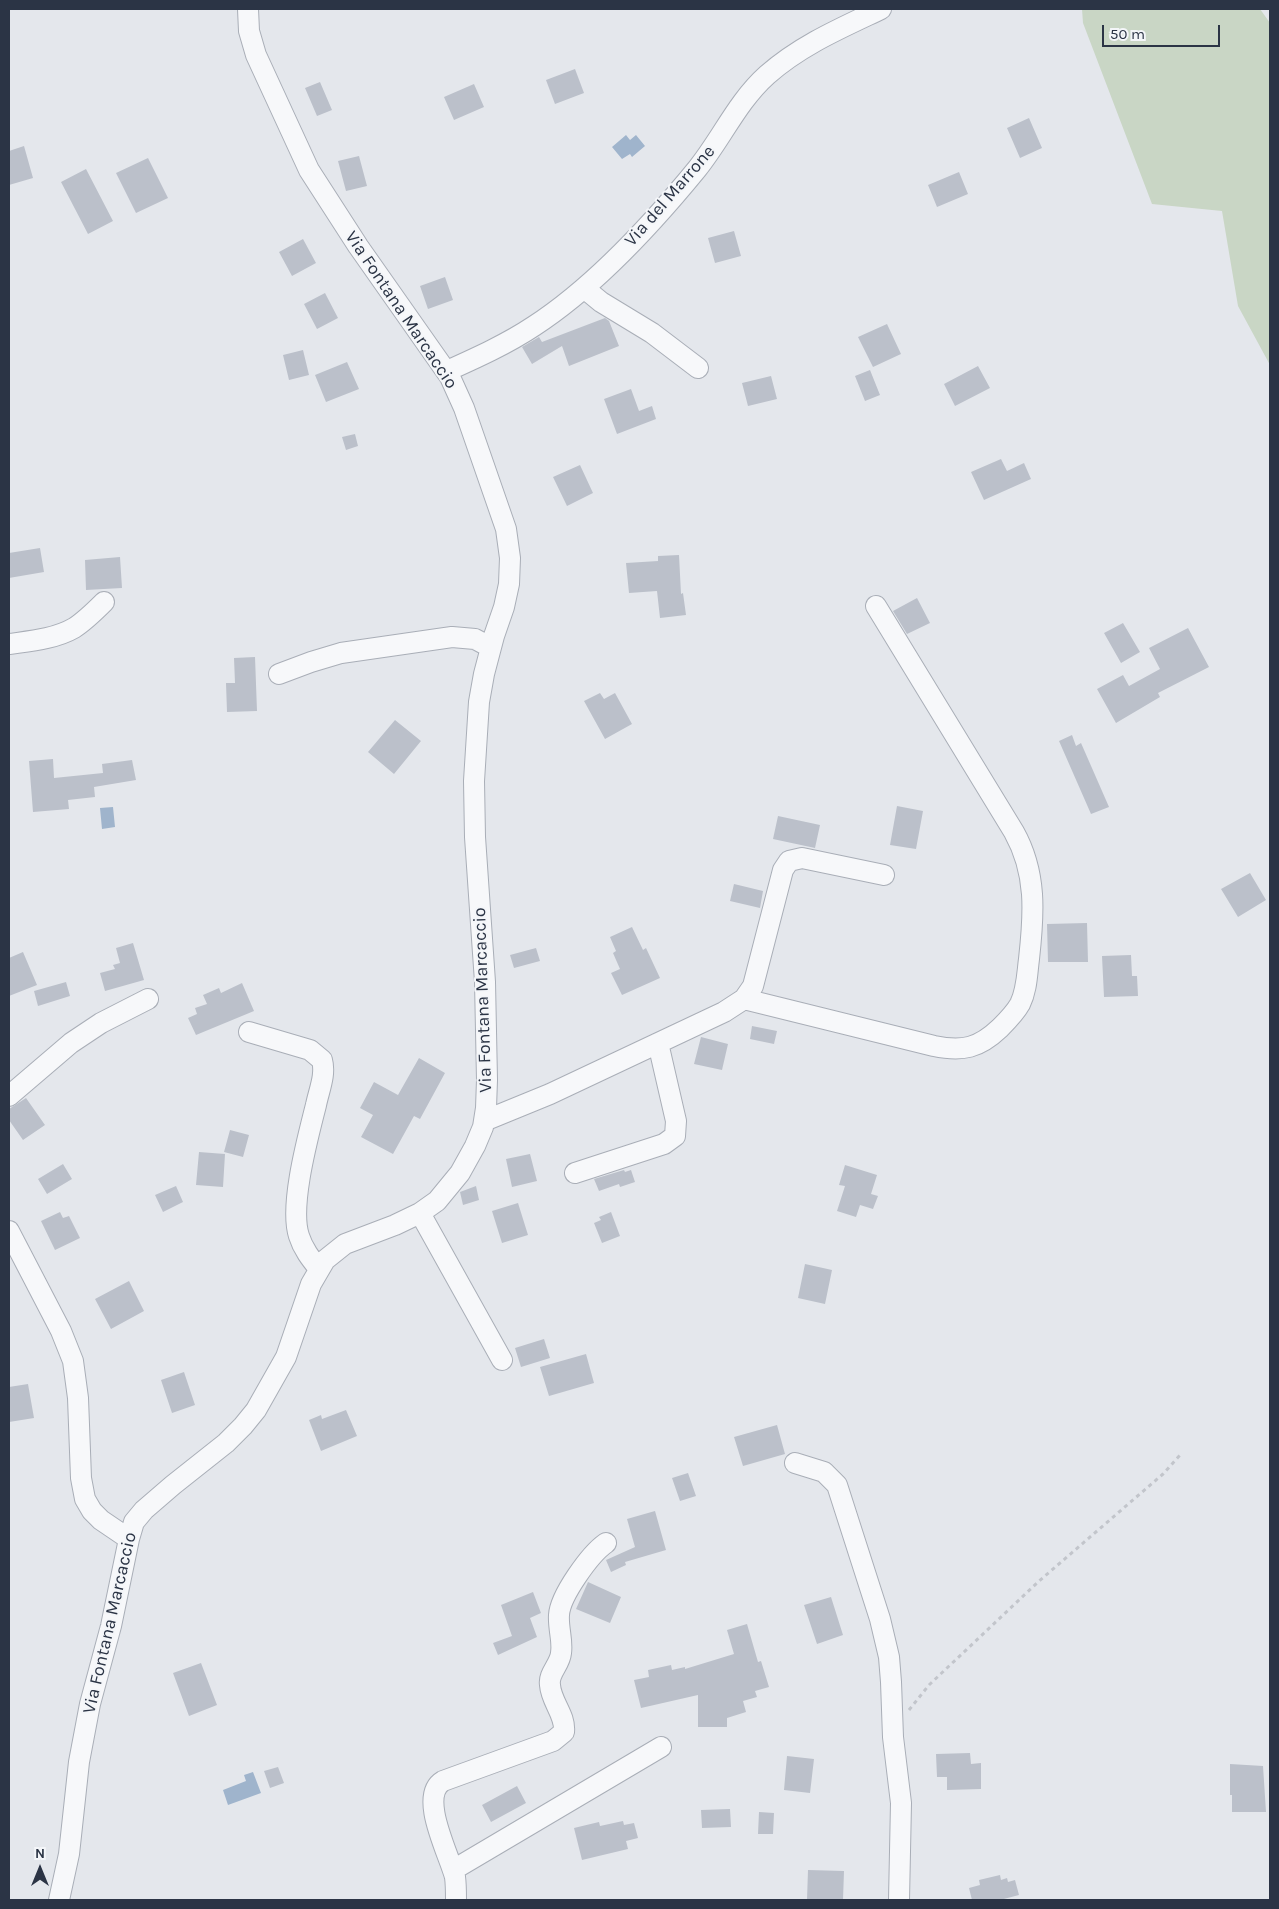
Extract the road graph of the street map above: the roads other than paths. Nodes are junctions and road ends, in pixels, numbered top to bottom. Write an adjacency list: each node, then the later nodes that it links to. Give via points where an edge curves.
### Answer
1 (248, 9): 5 (street, Via Fontana Marcaccio, via 249,31 256,55 309,170 358,246)
2 (881, 9): 3 (street, Via del Marrone, via 809,44 759,83 738,106 690,177 606,269)
3 (584, 288): 4 (street); 5 (street, Via del Marrone, via 527,331)
4 (698, 368)
5 (447, 371): 9 (street, Via Fontana Marcaccio, via 464,408 508,539 508,590)
6 (104, 602): 8 (street, via 67,631)
7 (876, 606): 13 (street, via 1025,854 1031,878 1032,912 1021,1002 992,1036 975,1046 956,1049)
8 (9, 644)
9 (490, 647): 10 (street, via 475,639 452,637 340,653); 17 (street, Via Fontana Marcaccio, via 479,702 474,787 485,982 488,1089)
10 (279, 674)
11 (884, 875): 13 (street, via 802,858 786,863 755,981)
12 (148, 999): 16 (street, via 71,1043)
13 (744, 999): 15 (street)
14 (249, 1032): 21 (street, via 310,1050 322,1060 323,1075 307,1141 296,1212 301,1241)
15 (658, 1043): 17 (street); 18 (street, via 676,1121 675,1136 664,1144)
16 (9, 1096)
17 (484, 1121): 19 (street, Via Fontana Marcaccio, via 475,1146 455,1180 437,1201)
18 (575, 1173)
19 (420, 1213): 21 (street, Via Fontana Marcaccio, via 345,1244 328,1256); 22 (street)
20 (9, 1231): 24 (street, via 62,1331 73,1361 85,1499 101,1520)
21 (319, 1269): 24 (street, Via Fontana Marcaccio, via 306,1296 286,1357 256,1410 226,1443 144,1510 134,1522)
22 (502, 1360)
23 (795, 1463): 30 (street, via 824,1472 837,1485 880,1619 890,1670 900,1792)
24 (129, 1539): 28 (street, Via Fontana Marcaccio, via 82,1743 71,1839)
25 (606, 1543): 27 (street, via 587,1562 560,1609 561,1655 549,1683 564,1732 554,1740 443,1781 435,1788 434,1813)
26 (661, 1747): 27 (street)
27 (452, 1870): 29 (street)
28 (59, 1900)
29 (456, 1900)
30 (899, 1900)

